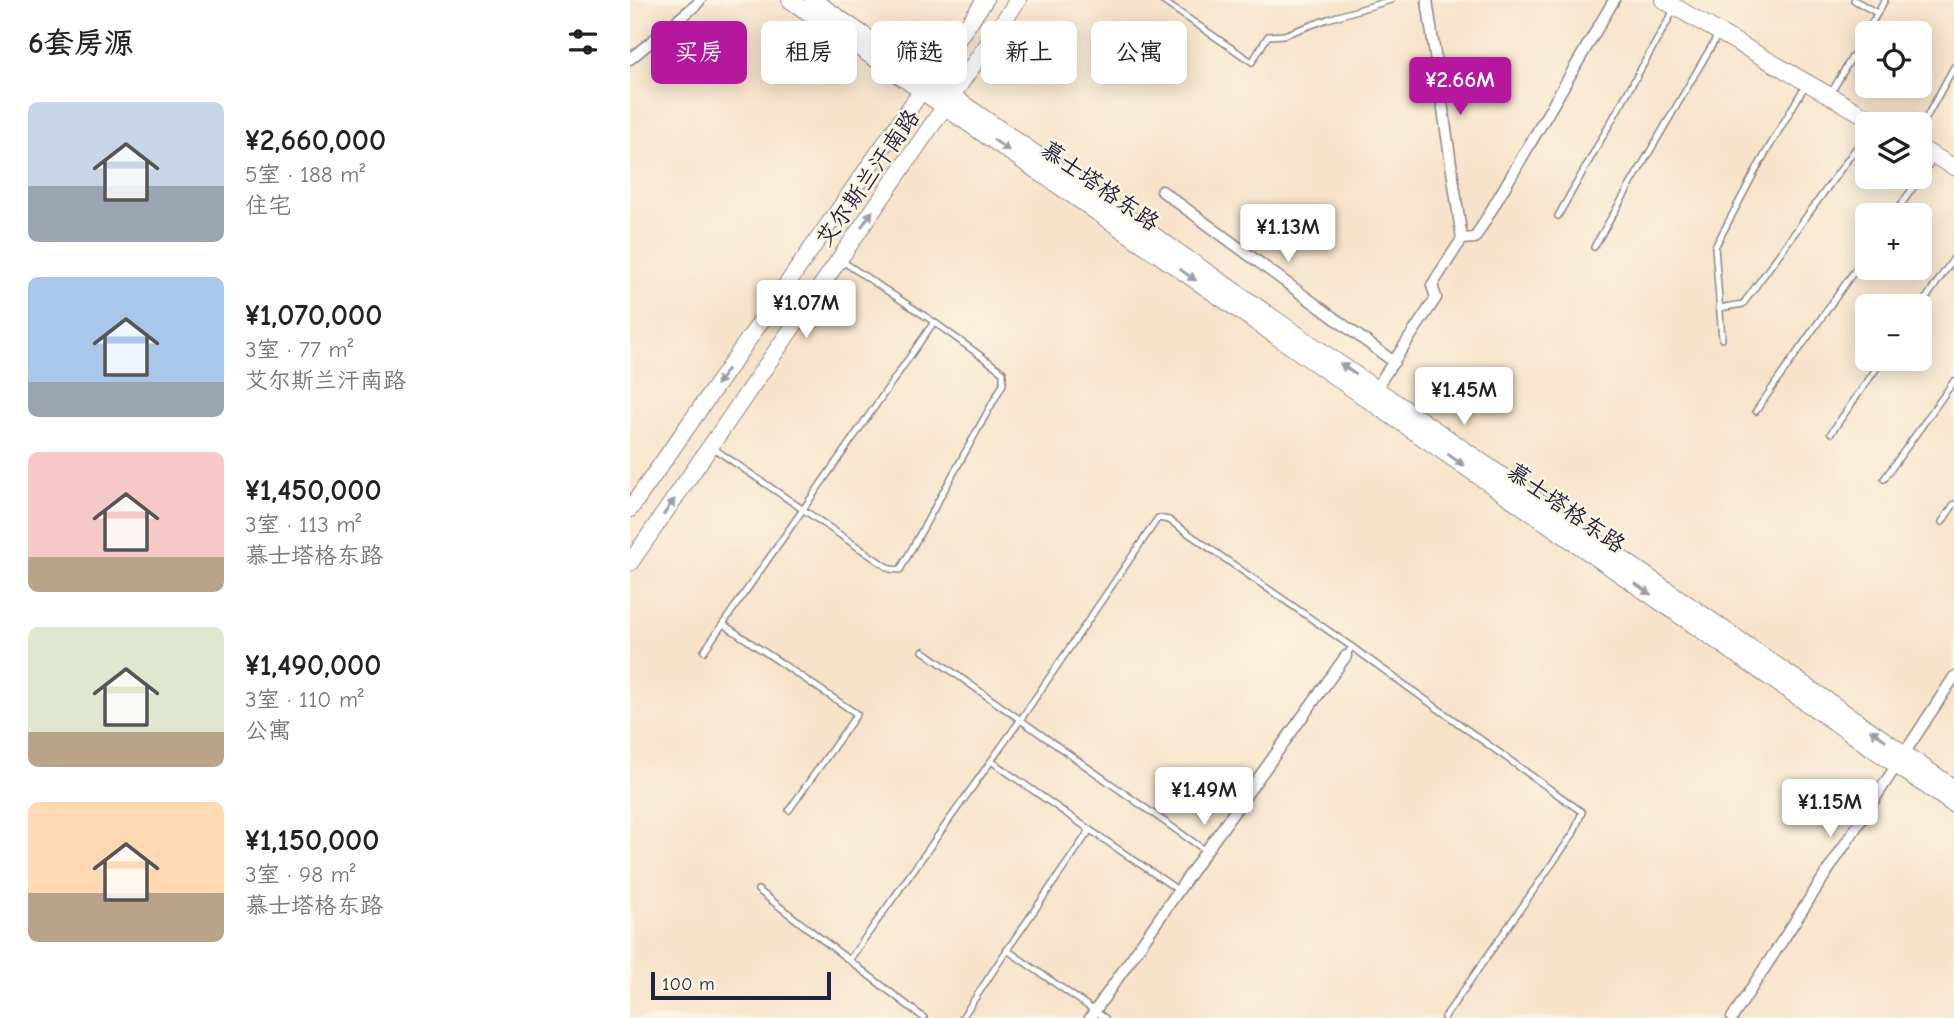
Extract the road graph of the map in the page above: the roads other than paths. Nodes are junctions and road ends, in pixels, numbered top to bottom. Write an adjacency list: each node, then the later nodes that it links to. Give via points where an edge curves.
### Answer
1 (700, 0): 15 (street)
2 (790, 0): 18 (main road)
3 (813, 0): 18 (main road)
4 (985, 0): 18 (main road, 艾尔斯兰汗南路)
5 (1018, 0): 20 (main road, 艾尔斯兰汗南路)
6 (1161, 0): 7 (lane, via 1252,62 1268,36 1284,36)
7 (1391, 0)
8 (1427, 0): 30 (street)
9 (1614, 0): 30 (street, via 1475,238)
10 (1854, 0): 13 (lane)
11 (1885, 0): 13 (lane)
12 (1669, 4): 14 (main road); 29 (lane)
13 (1877, 13): 19 (lane)
14 (1719, 33): 17 (main road); 31 (lane)
15 (630, 59)
16 (1954, 67): 21 (lane)
17 (1807, 83): 19 (main road); 36 (lane, via 1714,247)
18 (925, 85): 20 (main road); 48 (main road, 艾尔斯兰汗南路, one-way to 48)
19 (1829, 96): 22 (main road)
20 (948, 101): 33 (main road, 艾尔斯兰汗南路, one-way to 20); 42 (main road, 慕士塔格东路, one-way to 20); 58 (main road, 慕士塔格东路, one-way to 58)
21 (1929, 112)
22 (1855, 113)
23 (1855, 152): 36 (lane, via 1743,304)
24 (1932, 155): 25 (main road)
25 (1935, 157): 26 (main road); 28 (lane)
26 (1954, 167)
27 (1162, 191): 39 (street)
28 (1902, 203)
29 (1558, 216)
30 (1462, 239): 39 (street, via 1432,285 1436,298)
31 (1594, 247)
32 (1954, 258): 35 (lane)
33 (839, 259): 37 (lane); 45 (main road, 艾尔斯兰汗南路)
34 (1855, 270): 43 (lane)
35 (1929, 294)
36 (1719, 308): 38 (lane)
37 (934, 322): 49 (lane); 49 (lane, via 1003,372 1003,384 900,570 890,569)
38 (1722, 340)
39 (1394, 362): 42 (street)
40 (1875, 371): 44 (lane)
41 (1954, 381): 46 (lane)
42 (1376, 388): 58 (main road, 慕士塔格东路, one-way to 42)
43 (1756, 411)
44 (1831, 433)
45 (711, 446): 49 (lane); 51 (main road, 艾尔斯兰汗南路, one-way to 45)
46 (1884, 479)
47 (1954, 504): 50 (lane)
48 (630, 509)
49 (803, 509): 52 (lane)
50 (1942, 522)
51 (630, 563)
52 (723, 624): 53 (lane); 62 (lane, via 857,714)
53 (704, 651)
54 (923, 651): 57 (lane)
55 (1349, 651): 57 (lane, via 1169,520 1158,518); 64 (street); 73 (lane, via 1582,812 1573,834)
56 (1954, 677): 58 (street)
57 (1021, 719): 59 (lane); 64 (lane)
58 (1901, 759): 60 (main road, 慕士塔格东路); 61 (main road, 慕士塔格东路); 74 (street)
59 (991, 761): 63 (lane); 68 (lane)
60 (1954, 789)
61 (1954, 805)
62 (789, 810)
63 (1090, 830): 66 (lane); 67 (lane)
64 (1206, 851): 66 (street)
65 (758, 890): 68 (lane)
66 (1179, 890): 69 (street)
67 (1007, 950): 69 (lane); 71 (lane)
68 (850, 959): 70 (lane)
69 (1093, 1014): 72 (lane)
70 (924, 1018)
71 (962, 1018)
72 (1105, 1018)
73 (1444, 1018)
74 (1732, 1018)

